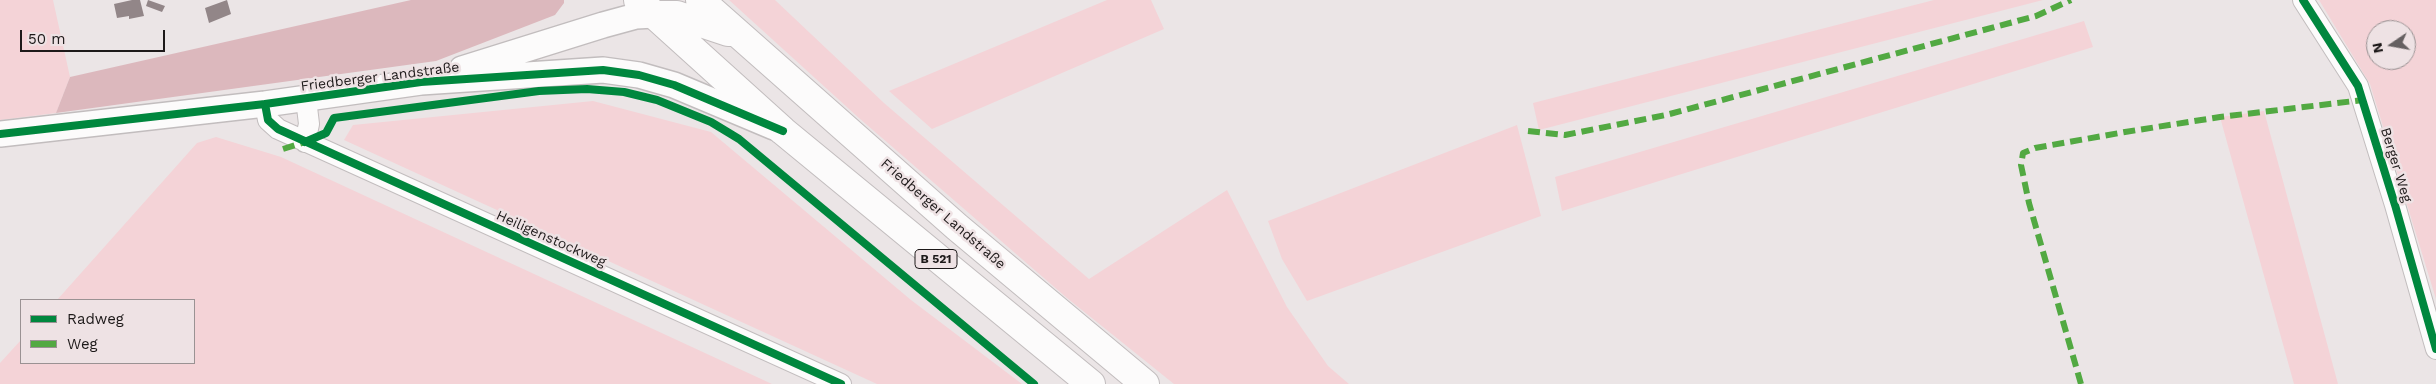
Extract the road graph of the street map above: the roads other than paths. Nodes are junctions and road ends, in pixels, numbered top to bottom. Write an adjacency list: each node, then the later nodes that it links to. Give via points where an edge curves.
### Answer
1 (700, 0): 4 (main road, B 521)
2 (2303, 0): 11 (street, Berger Weg, via 2358,86)
3 (646, 7): 4 (main road, via 692,19); 5 (street, Friedberger Landstraße, via 636,16); 8 (main road, Friedberger Landstraße / B 521)
4 (746, 39): 14 (main road, Friedberger Landstraße / B 521, via 971,239)
5 (421, 82): 6 (street, Friedberger Landstraße); 8 (street, Friedberger Landstraße, via 603,70 639,75 711,99)
6 (306, 99): 7 (street, Friedberger Landstraße); 10 (street, via 309,124)
7 (265, 104): 9 (street, Friedberger Landstraße); 10 (street, Heiligenstockweg, via 268,120 278,130)
8 (783, 131): 13 (main road, Friedberger Landstraße / B 521)
9 (0, 134)
10 (305, 142): 12 (street, Heiligenstockweg)
11 (2435, 339)
12 (841, 384)
13 (1091, 384)
14 (1146, 384)

